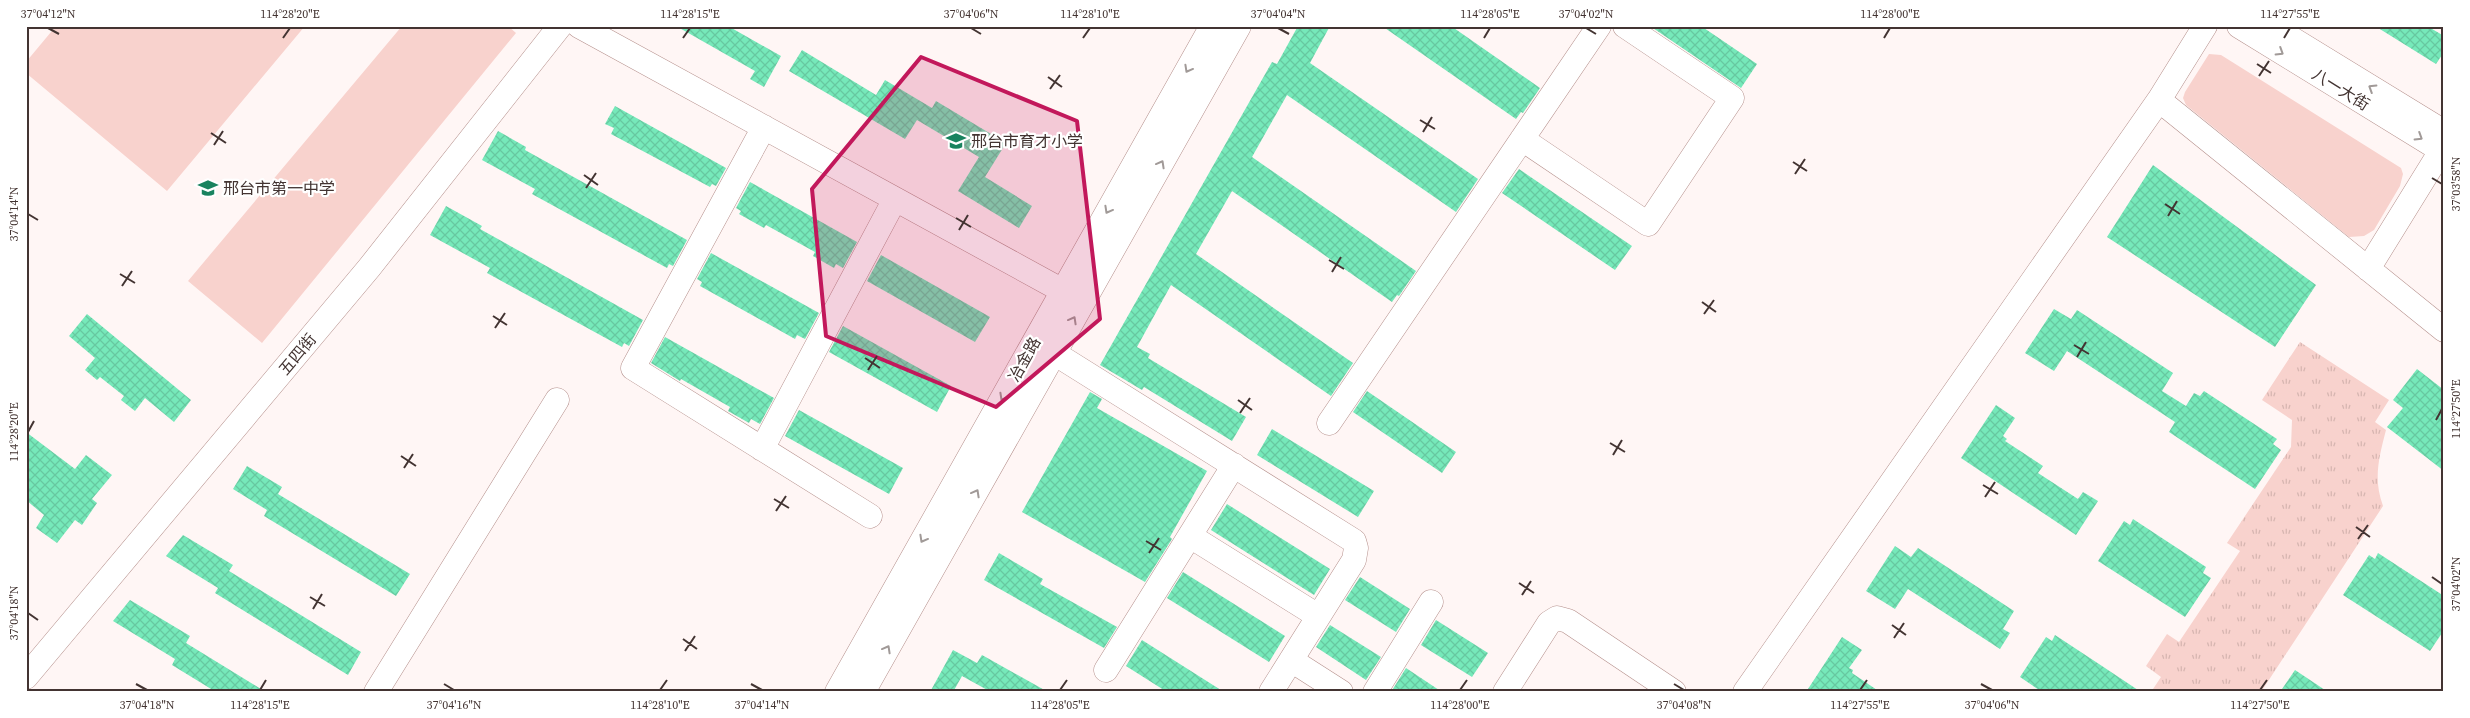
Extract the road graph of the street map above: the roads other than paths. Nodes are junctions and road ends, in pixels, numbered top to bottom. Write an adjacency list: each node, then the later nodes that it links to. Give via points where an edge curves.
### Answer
1 (560, 26): 29 (street, 五四街, via 369,268)
2 (579, 26): 11 (street)
3 (1212, 26): 16 (street, 冶金路, one-way to 16)
4 (1239, 26): 18 (street, 冶金路, one-way to 4)
5 (1599, 26): 12 (street)
6 (1625, 26): 12 (street, via 1732,98 1648,224)
7 (2205, 26): 10 (street)
8 (2239, 26): 13 (street, 八一大街, one-way to 13)
9 (2271, 26): 13 (street, 八一大街, one-way to 9)
10 (2159, 100): 15 (street); 38 (street)
11 (764, 127): 14 (street); 21 (street, via 633,368)
12 (1522, 139): 20 (street)
13 (2443, 145): 15 (street)
14 (896, 199): 16 (street); 21 (street)
15 (2368, 269): 17 (street)
16 (1063, 291): 31 (street, 冶金路, one-way to 31)
17 (2444, 330)
18 (1054, 353): 22 (street); 32 (street, 冶金路, one-way to 18)
19 (558, 400): 30 (street)
20 (1329, 423)
21 (762, 449): 23 (street)
22 (1234, 465): 24 (street); 26 (street, via 1354,541 1354,560)
23 (870, 516)
24 (1190, 536): 26 (street); 28 (street)
25 (1431, 602): 35 (street)
26 (1318, 616): 27 (street)
27 (1291, 660): 33 (street); 34 (street)
28 (1106, 670)
29 (26, 677)
30 (376, 692)
31 (836, 692)
32 (863, 692)
33 (1271, 692)
34 (1341, 692)
35 (1374, 692)
36 (1505, 692): 37 (street, via 1549,623 1557,618 1568,621)
37 (1674, 692)
38 (1745, 692)

